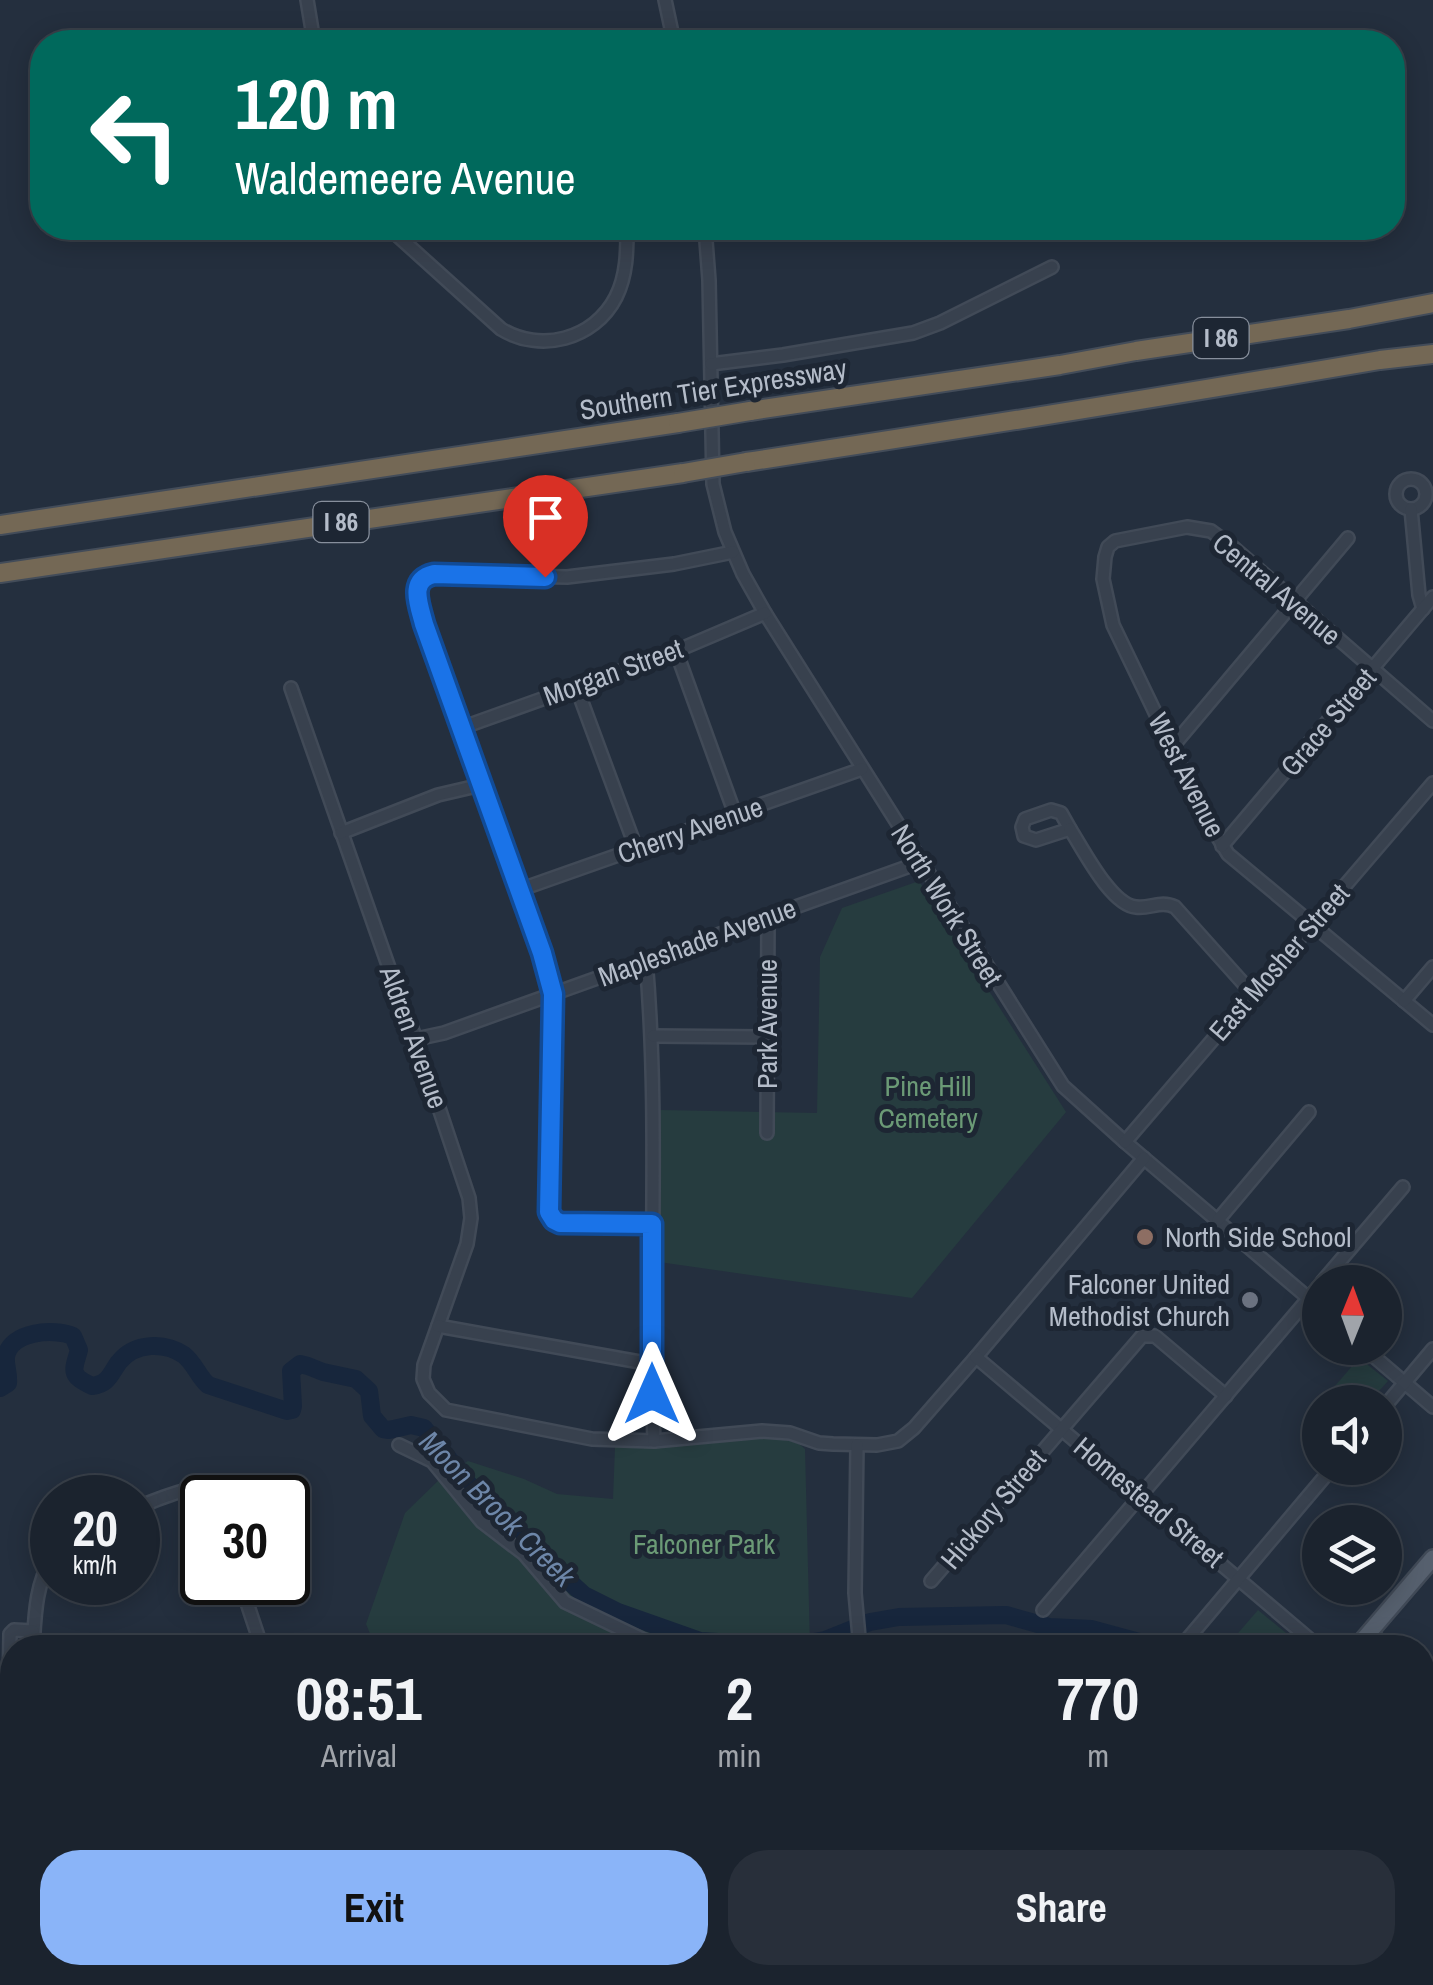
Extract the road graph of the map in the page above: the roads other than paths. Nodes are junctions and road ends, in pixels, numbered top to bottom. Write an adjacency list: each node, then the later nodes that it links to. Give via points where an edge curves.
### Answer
1 (307, 0): 3 (street)
2 (665, 0): 4 (street)
3 (312, 30)
4 (671, 30)
5 (402, 240): 6 (street, via 501,329 547,342 577,334 611,305 624,278)
6 (626, 240)
7 (706, 240): 11 (street, North Work Street)
8 (1052, 267): 11 (street, via 913,333)
9 (1433, 303): 13 (highway, Southern Tier Expressway / I 86, bridge)
10 (1433, 354): 17 (highway, I 86, bridge)
11 (711, 364): 15 (street, North Work Street, via 714,484)
12 (1411, 509): 20 (street)
13 (0, 524)
14 (1348, 538): 19 (street)
15 (733, 552): 21 (street, North Work Street); 27 (street, via 596,575 428,575 417,596)
16 (1105, 558): 19 (street, Central Avenue, via 1116,541 1197,527 1234,548); 28 (street, West Avenue, via 1113,625)
17 (0, 572)
18 (1433, 597): 20 (street, Grace Street)
19 (1294, 601): 23 (street, Central Avenue); 28 (street)
20 (1424, 609): 23 (street, Grace Street)
21 (765, 613): 22 (street, Morgan Street); 29 (street, North Work Street)
22 (676, 651): 24 (street, Morgan Street); 32 (street)
23 (1372, 669): 26 (street, Central Avenue); 35 (street, Grace Street)
24 (576, 686): 27 (street, Morgan Street); 36 (street)
25 (291, 688): 34 (street, Aldren Avenue)
26 (1433, 721)
27 (460, 728): 31 (street)
28 (1172, 747): 35 (street, West Avenue)
29 (862, 769): 32 (street, Cherry Avenue); 37 (street, North Work Street)
30 (1433, 783): 40 (street, East Mosher Street)
31 (481, 785): 34 (street); 38 (street)
32 (736, 814): 36 (street, Cherry Avenue)
33 (1070, 829): 44 (street, via 1118,899 1135,908 1175,907)
34 (341, 833): 49 (street, Aldren Avenue)
35 (1222, 846): 40 (street, West Avenue)
36 (636, 848): 38 (street, Cherry Avenue)
37 (921, 862): 39 (street, Mapleshade Avenue); 52 (street, North Work Street, via 1062,1086)
38 (519, 890): 43 (street)
39 (768, 915): 41 (street, Mapleshade Avenue); 48 (street, Park Avenue)
40 (1312, 923): 44 (street, East Mosher Street); 45 (street, West Avenue)
41 (646, 960): 43 (street, Mapleshade Avenue); 47 (street)
42 (1433, 967): 45 (street)
43 (553, 994): 49 (street, Mapleshade Avenue); 56 (street, via 549,1212 560,1223)
44 (1252, 994): 52 (street, East Mosher Street)
45 (1404, 1000): 46 (street, West Avenue)
46 (1433, 1025)
47 (652, 1036): 48 (street); 56 (street)
48 (768, 1036): 51 (street, Park Avenue)
49 (416, 1040): 60 (street, Aldren Avenue, via 472,1218)
50 (1308, 1112): 55 (street)
51 (767, 1133)
52 (1125, 1142): 53 (street, North Work Street)
53 (1144, 1158): 55 (street, North Work Street); 62 (street)
54 (1403, 1187): 57 (street)
55 (1218, 1220): 58 (street, North Work Street)
56 (652, 1224): 63 (street)
57 (1337, 1265)
58 (1302, 1292)
59 (1302, 1306): 67 (street)
60 (438, 1326): 63 (street); 70 (street, Aldren Avenue, via 424,1365 426,1389 455,1413 604,1441)
61 (1433, 1349): 65 (street)
62 (976, 1357): 69 (street, Homestead Street); 72 (street, via 906,1436)
63 (652, 1364): 70 (street)
64 (1383, 1365): 65 (street)
65 (1404, 1383): 66 (street); 68 (street)
66 (1402, 1385)
67 (1226, 1396): 69 (street, Hickory Street, via 1148,1334); 74 (street)
68 (1433, 1407)
69 (1061, 1428): 74 (street, Homestead Street); 77 (street, Hickory Street)
70 (654, 1441): 72 (street, via 762,1431)
71 (399, 1445): 86 (street, via 432,1461 482,1522 524,1554 565,1602)
72 (857, 1445): 87 (street)
73 (1318, 1485): 76 (street)
74 (1141, 1496): 76 (street, Homestead Street); 80 (street)
75 (1433, 1558): 82 (main road)
76 (1239, 1578): 88 (street); 89 (street, Homestead Street)
77 (931, 1581)
78 (36, 1605): 81 (street)
79 (248, 1605): 85 (street)
80 (1043, 1610)
81 (34, 1631): 83 (street); 84 (street)
82 (1370, 1632): 90 (main road); 91 (street)
83 (11, 1635)
84 (34, 1635)
85 (258, 1635)
86 (634, 1635)
87 (858, 1635)
88 (1191, 1635)
89 (1305, 1635)
90 (1367, 1635)
91 (1373, 1635)

